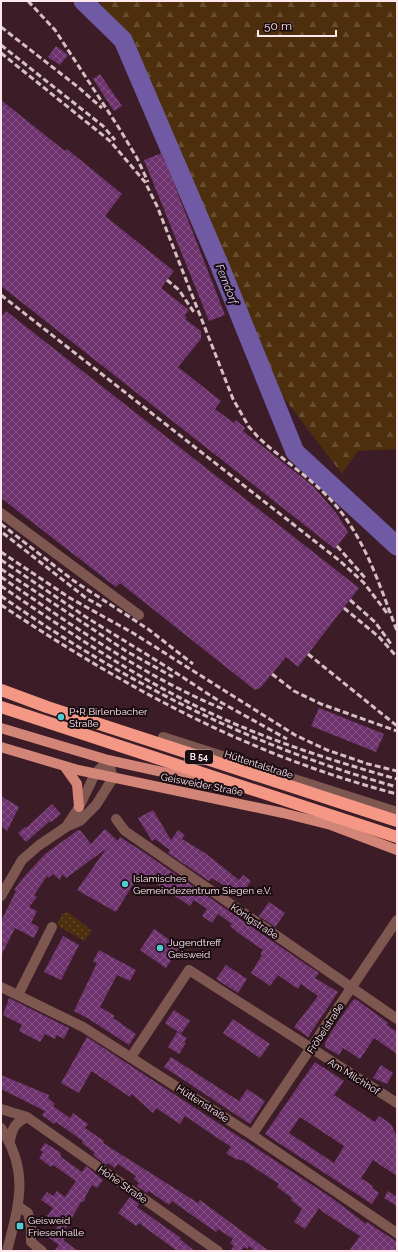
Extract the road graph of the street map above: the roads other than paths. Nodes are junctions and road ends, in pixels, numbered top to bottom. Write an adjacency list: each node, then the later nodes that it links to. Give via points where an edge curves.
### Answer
1 (1, 513): 2 (street)
2 (140, 615)
3 (1, 690): 15 (highway, Hüttentalstraße / B 54, via 55,710)
4 (1, 707): 18 (highway, B 54, bridge)
5 (1, 728): 8 (main road, Geisweider Straße)
6 (163, 737): 13 (street)
7 (1, 747): 9 (main road, Geisweider Straße)
8 (108, 760): 10 (street); 11 (street); 17 (main road, Geisweider Straße, via 336,811)
9 (65, 767): 10 (main road, Geisweider Straße); 12 (main road, via 77,784)
10 (95, 774): 11 (main road, Geisweider Straße); 12 (street)
11 (113, 778): 16 (street, via 96,805 80,821); 19 (main road, Geisweider Straße, via 332,825)
12 (79, 807): 16 (street)
13 (397, 812)
14 (116, 820): 24 (street, Königstraße, via 125,831)
15 (397, 821)
16 (66, 827): 20 (street, via 22,860)
17 (397, 833)
18 (397, 837)
19 (397, 850)
20 (1, 896)
21 (397, 920): 24 (street, Fröbelstraße)
22 (52, 927): 25 (street)
23 (1, 987): 25 (street, Hüttenstraße)
24 (352, 987): 26 (street, Königstraße); 27 (street, Fröbelstraße)
25 (18, 995): 28 (street, Hüttenstraße, via 83,1027)
26 (397, 1019)
27 (311, 1050): 28 (street, Am Milchhof, via 189,970); 29 (street, Am Milchhof); 33 (street, Fröbelstraße)
28 (131, 1057): 33 (street, Hüttenstraße)
29 (394, 1101)
30 (1, 1108): 31 (street, Hohe Straße)
31 (27, 1117): 34 (street, via 18,1121 12,1129); 39 (street, Hohe Straße)
32 (1, 1128): 34 (street)
33 (252, 1135): 36 (street, Hüttenstraße)
34 (10, 1141): 35 (street, via 20,1174)
35 (18, 1206): 37 (street); 38 (street, via 28,1212 31,1242)
36 (397, 1233)
37 (7, 1251)
38 (42, 1251)
39 (218, 1251)

